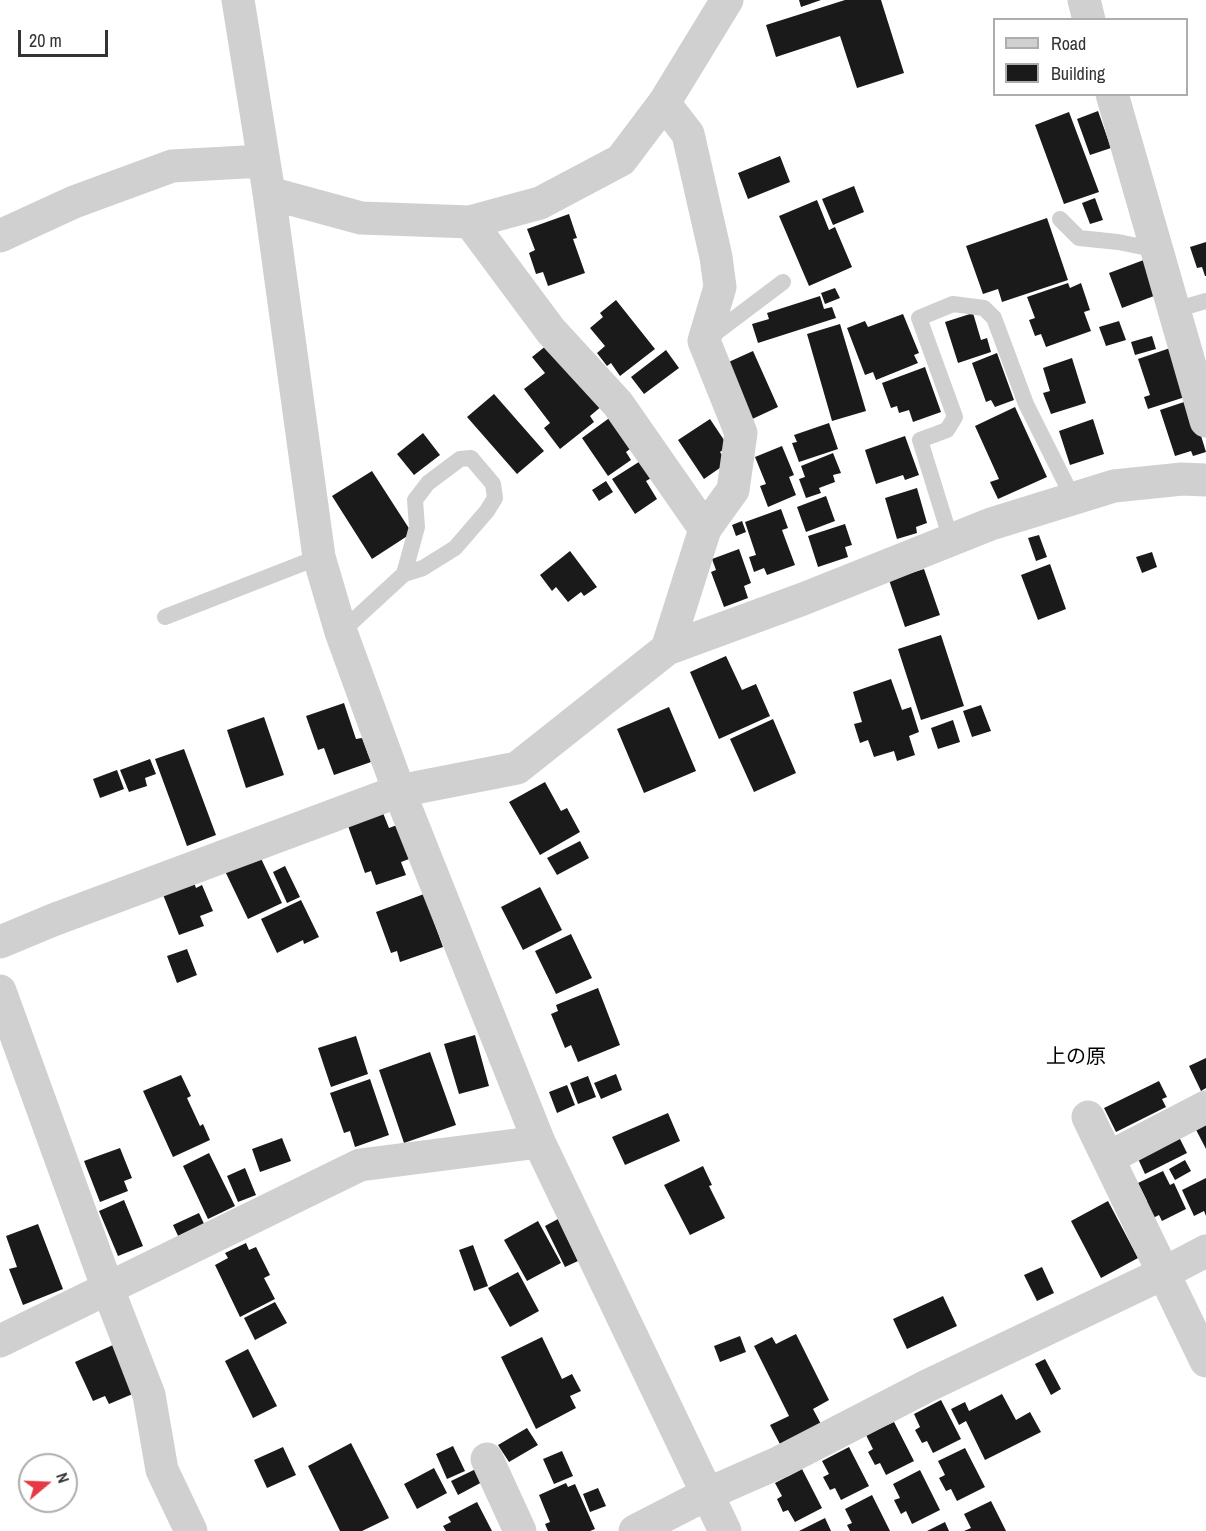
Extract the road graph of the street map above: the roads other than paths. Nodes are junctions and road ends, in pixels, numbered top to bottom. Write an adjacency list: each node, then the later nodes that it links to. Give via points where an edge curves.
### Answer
1 (238, 0): 7 (street)
2 (727, 0): 6 (street)
3 (1084, 0): 4 (street)
4 (1088, 18)
5 (1113, 96): 12 (street)
6 (664, 103): 10 (street, via 621,160 540,203); 16 (street, via 688,134 716,257 720,287)
7 (263, 161): 8 (street); 11 (street, via 172,166 74,202)
8 (269, 193): 10 (street, via 361,218); 22 (street)
9 (1060, 219): 12 (lane, via 1079,238)
10 (470, 222): 20 (street, via 551,331 618,404)
11 (0, 236)
12 (1158, 250): 15 (street)
13 (783, 282): 16 (lane)
14 (1206, 301): 15 (lane)
15 (1175, 310): 17 (street)
16 (704, 341): 20 (street, via 741,433 732,490)
17 (1206, 421)
18 (1206, 480): 19 (street, via 1114,486)
19 (1074, 498): 21 (street); 21 (lane, via 1026,404 994,318 984,309 953,304 919,318 955,417 947,430 920,440)
20 (705, 529): 26 (street)
21 (951, 540): 26 (street)
22 (319, 558): 24 (lane); 25 (street)
23 (404, 574): 23 (lane, via 423,568 455,548 495,498 493,484 471,458 460,459 428,483 415,500 417,527); 25 (lane)
24 (165, 617)
25 (341, 632): 27 (street)
26 (667, 649): 27 (street, via 517,768)
27 (399, 791): 28 (street); 32 (street)
28 (0, 942)
29 (0, 991): 36 (street)
30 (1206, 1107): 33 (street)
31 (1088, 1117): 33 (street)
32 (538, 1142): 36 (street, via 360,1165); 40 (street)
33 (1108, 1158): 35 (street)
34 (1206, 1251): 35 (street)
35 (1162, 1274): 38 (street); 40 (street)
36 (108, 1289): 37 (street); 41 (street, via 149,1395 162,1470)
37 (0, 1341)
38 (1206, 1361)
39 (487, 1459): 42 (street)
40 (707, 1494): 43 (street); 44 (street)
41 (191, 1531)
42 (520, 1531)
43 (635, 1531)
44 (725, 1531)

